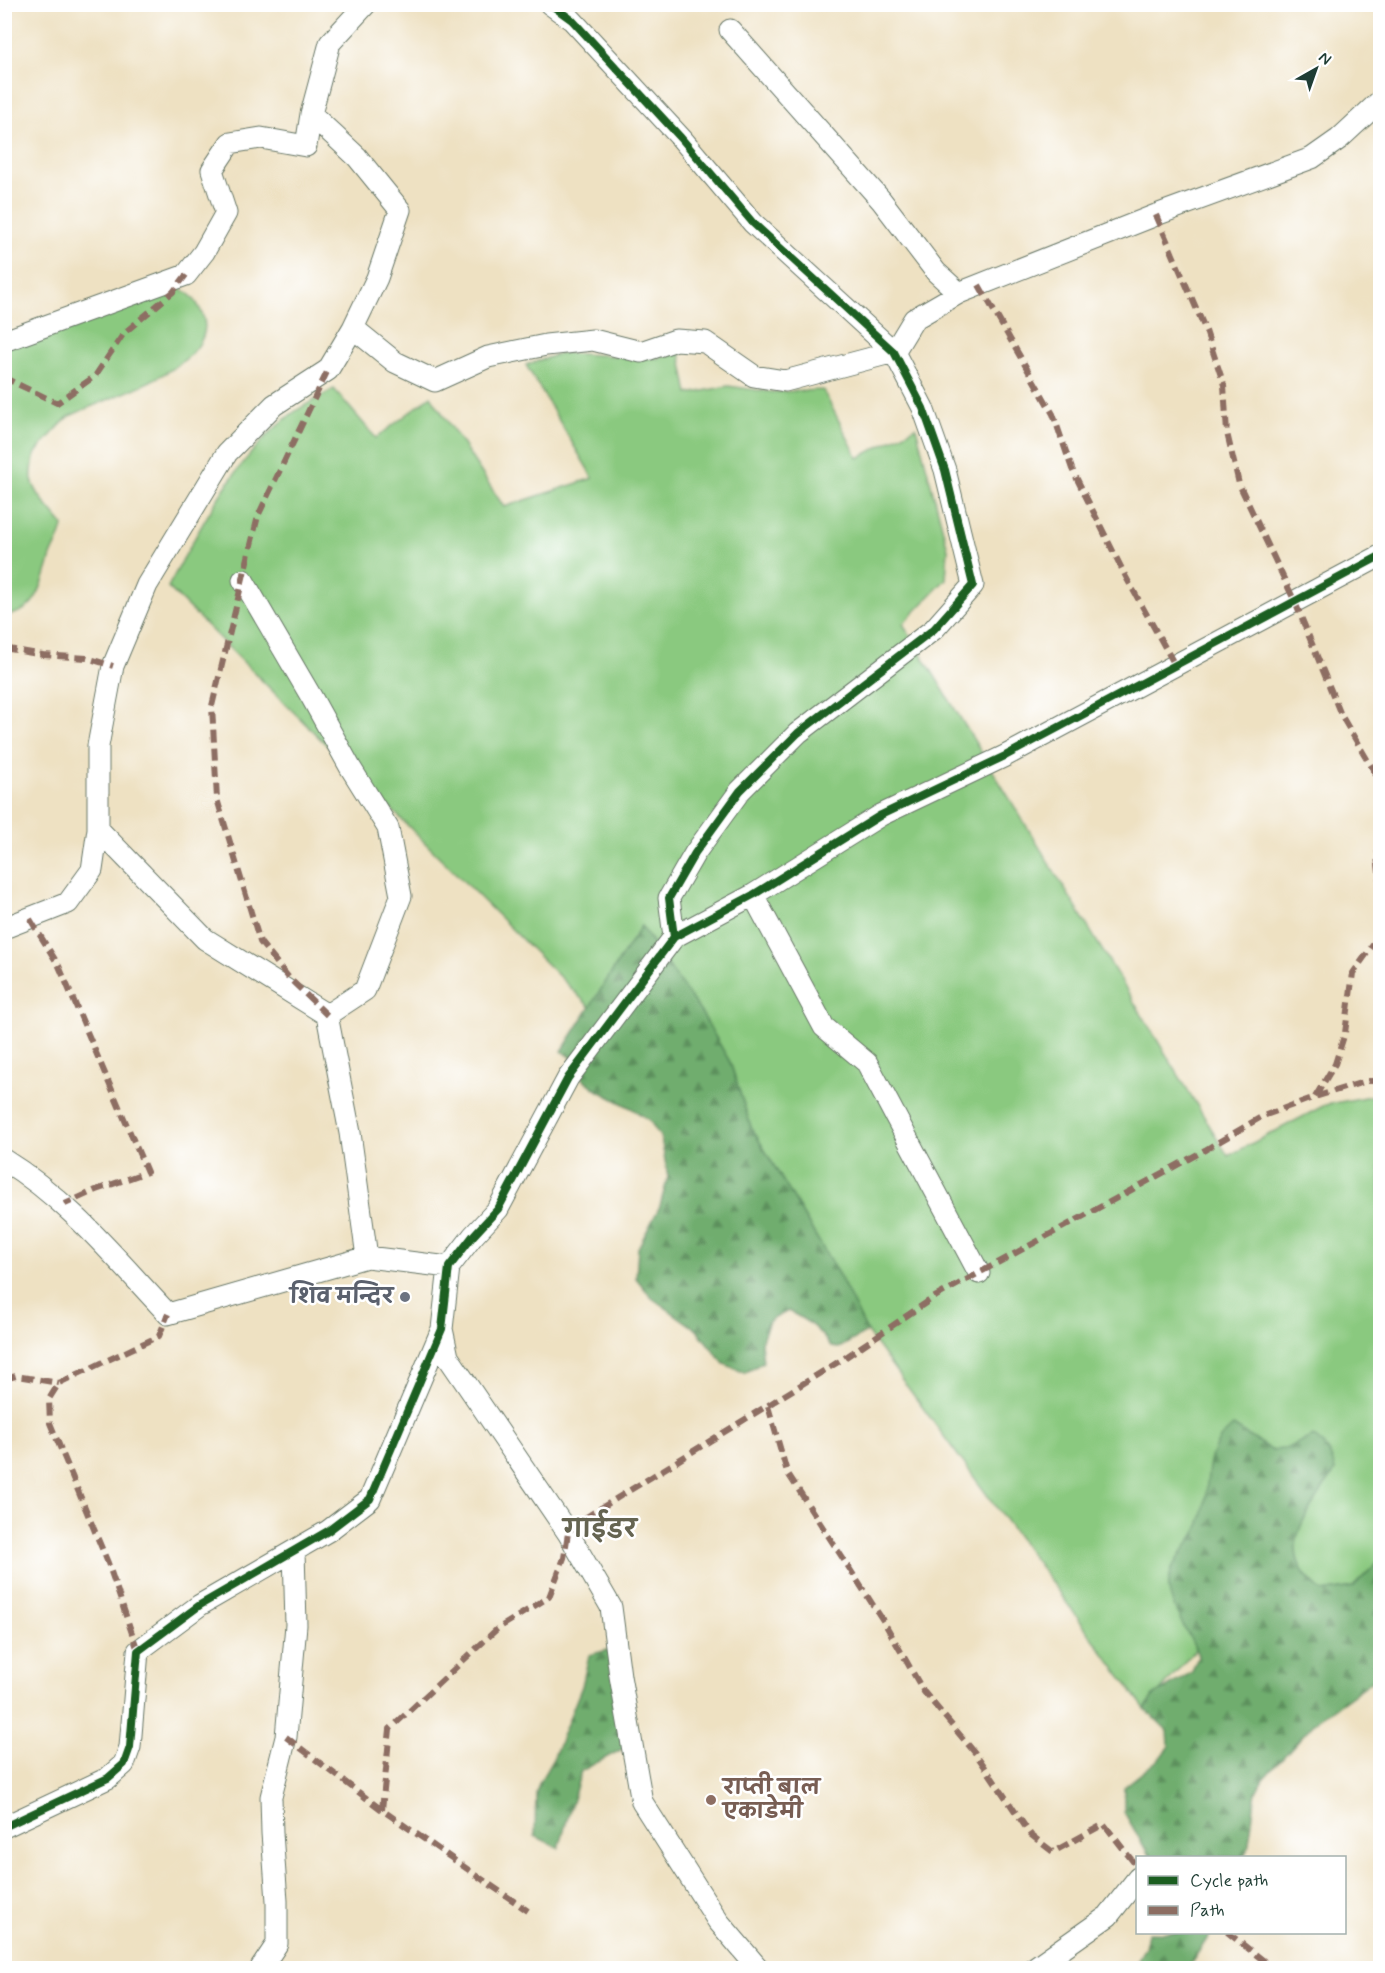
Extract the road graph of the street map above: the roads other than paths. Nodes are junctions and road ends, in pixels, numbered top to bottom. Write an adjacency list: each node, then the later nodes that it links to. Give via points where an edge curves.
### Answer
1 (366, 4): 5 (street, via 330,43)
2 (550, 4): 9 (street, via 588,37 753,223)
3 (730, 30): 6 (street, via 880,200 936,272)
4 (1380, 101): 6 (street, via 1339,140 1312,158)
5 (311, 114): 7 (street, via 357,157 400,210 377,278); 8 (street, via 306,146 261,138 230,143 212,170 226,213 186,275)
6 (959, 292): 9 (street, via 914,319)
7 (353, 328): 9 (street, via 396,362 435,381 488,357 593,340 641,352 676,340 705,342 754,376 785,381); 12 (street, via 328,370 274,405 227,453 147,585 113,666 99,746)
8 (4, 341)
9 (894, 352): 15 (street, via 922,408 945,470 972,585 934,629 798,733 740,791 695,853 669,898)
10 (1380, 556): 13 (street, via 1005,756 881,815)
11 (243, 580): 16 (street, via 388,828 397,873 401,896 365,990)
12 (98, 829): 14 (street, via 92,870 68,903); 16 (street, via 206,939)
13 (753, 895): 15 (street); 20 (street, via 824,1027 867,1063)
14 (4, 928)
15 (674, 937): 19 (street, via 568,1078 498,1209)
16 (327, 1015): 18 (street, via 350,1133)
17 (4, 1160): 18 (street, via 65,1204 168,1314)
18 (367, 1257): 19 (street)
19 (449, 1267): 21 (street)
20 (980, 1272)
21 (442, 1329): 22 (street, via 370,1498); 26 (street, via 448,1357 568,1533 611,1607 642,1802 718,1921)
22 (328, 1531): 23 (street, via 201,1605 138,1651 130,1747 124,1764 108,1778); 25 (street, via 294,1551 296,1625 286,1737 271,1797 277,1944)
23 (4, 1827)
24 (1136, 1879): 27 (street, via 1108,1916)
25 (261, 1968)
26 (758, 1968)
27 (1034, 1968)

